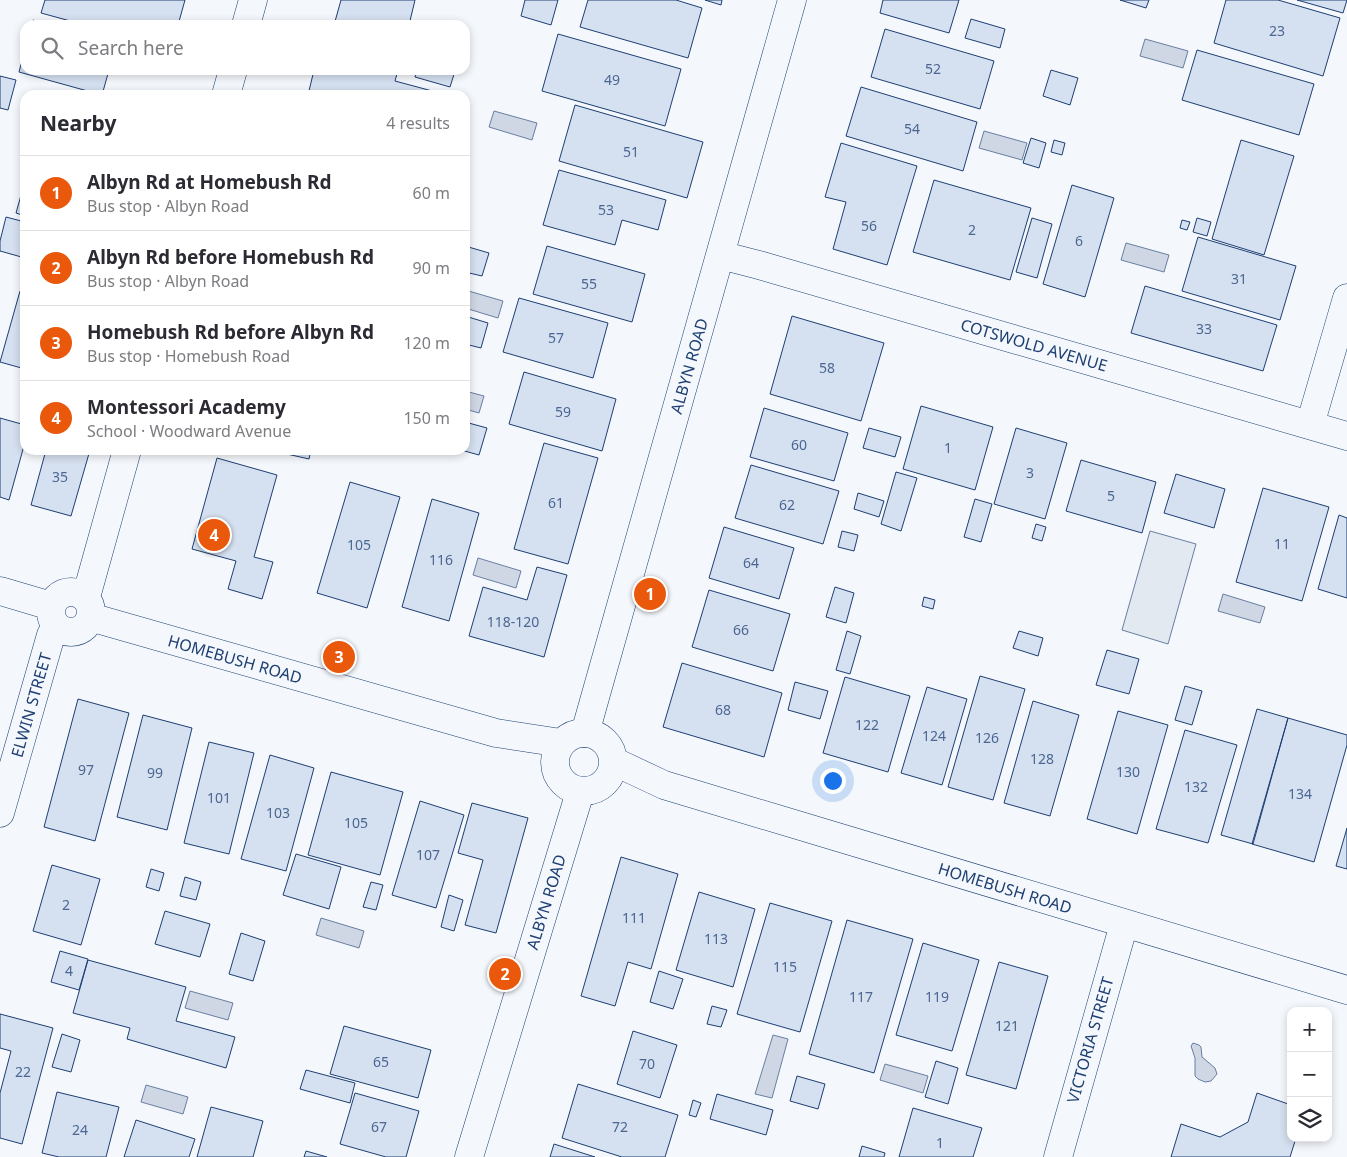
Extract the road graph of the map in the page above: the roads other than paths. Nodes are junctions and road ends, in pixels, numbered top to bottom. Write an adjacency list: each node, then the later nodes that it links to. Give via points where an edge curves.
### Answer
1 (253, 0): 3 (street)
2 (792, 0): 6 (street, ALBYN ROAD)
3 (247, 20)
4 (232, 75): 5 (street)
5 (227, 90)
6 (720, 255): 8 (street, COTSWOLD AVENUE); 14 (street, ALBYN ROAD)
7 (1347, 298): 8 (street)
8 (1310, 425): 9 (street, COTSWOLD AVENUE)
9 (1347, 436)
10 (127, 455): 12 (street, via 88,590)
11 (0, 591): 13 (street)
12 (87, 607): 13 (street, HOMEBUSH ROAD, via 73,592 63,593 57,597); 13 (street, via 87,624 78,632 62,631); 14 (street, HOMEBUSH ROAD, via 496,733)
13 (55, 617): 17 (street, ELWIN STREET)
14 (567, 746): 15 (street, HOMEBUSH ROAD, via 599,737 612,754); 16 (street, via 557,774 564,784)
15 (611, 770): 16 (street, via 599,788); 18 (street, HOMEBUSH ROAD)
16 (580, 792): 20 (street, ALBYN ROAD)
17 (0, 813)
18 (1124, 924): 19 (street, HOMEBUSH ROAD); 21 (street, VICTORIA STREET)
19 (1347, 990)
20 (469, 1157)
21 (1058, 1157)

